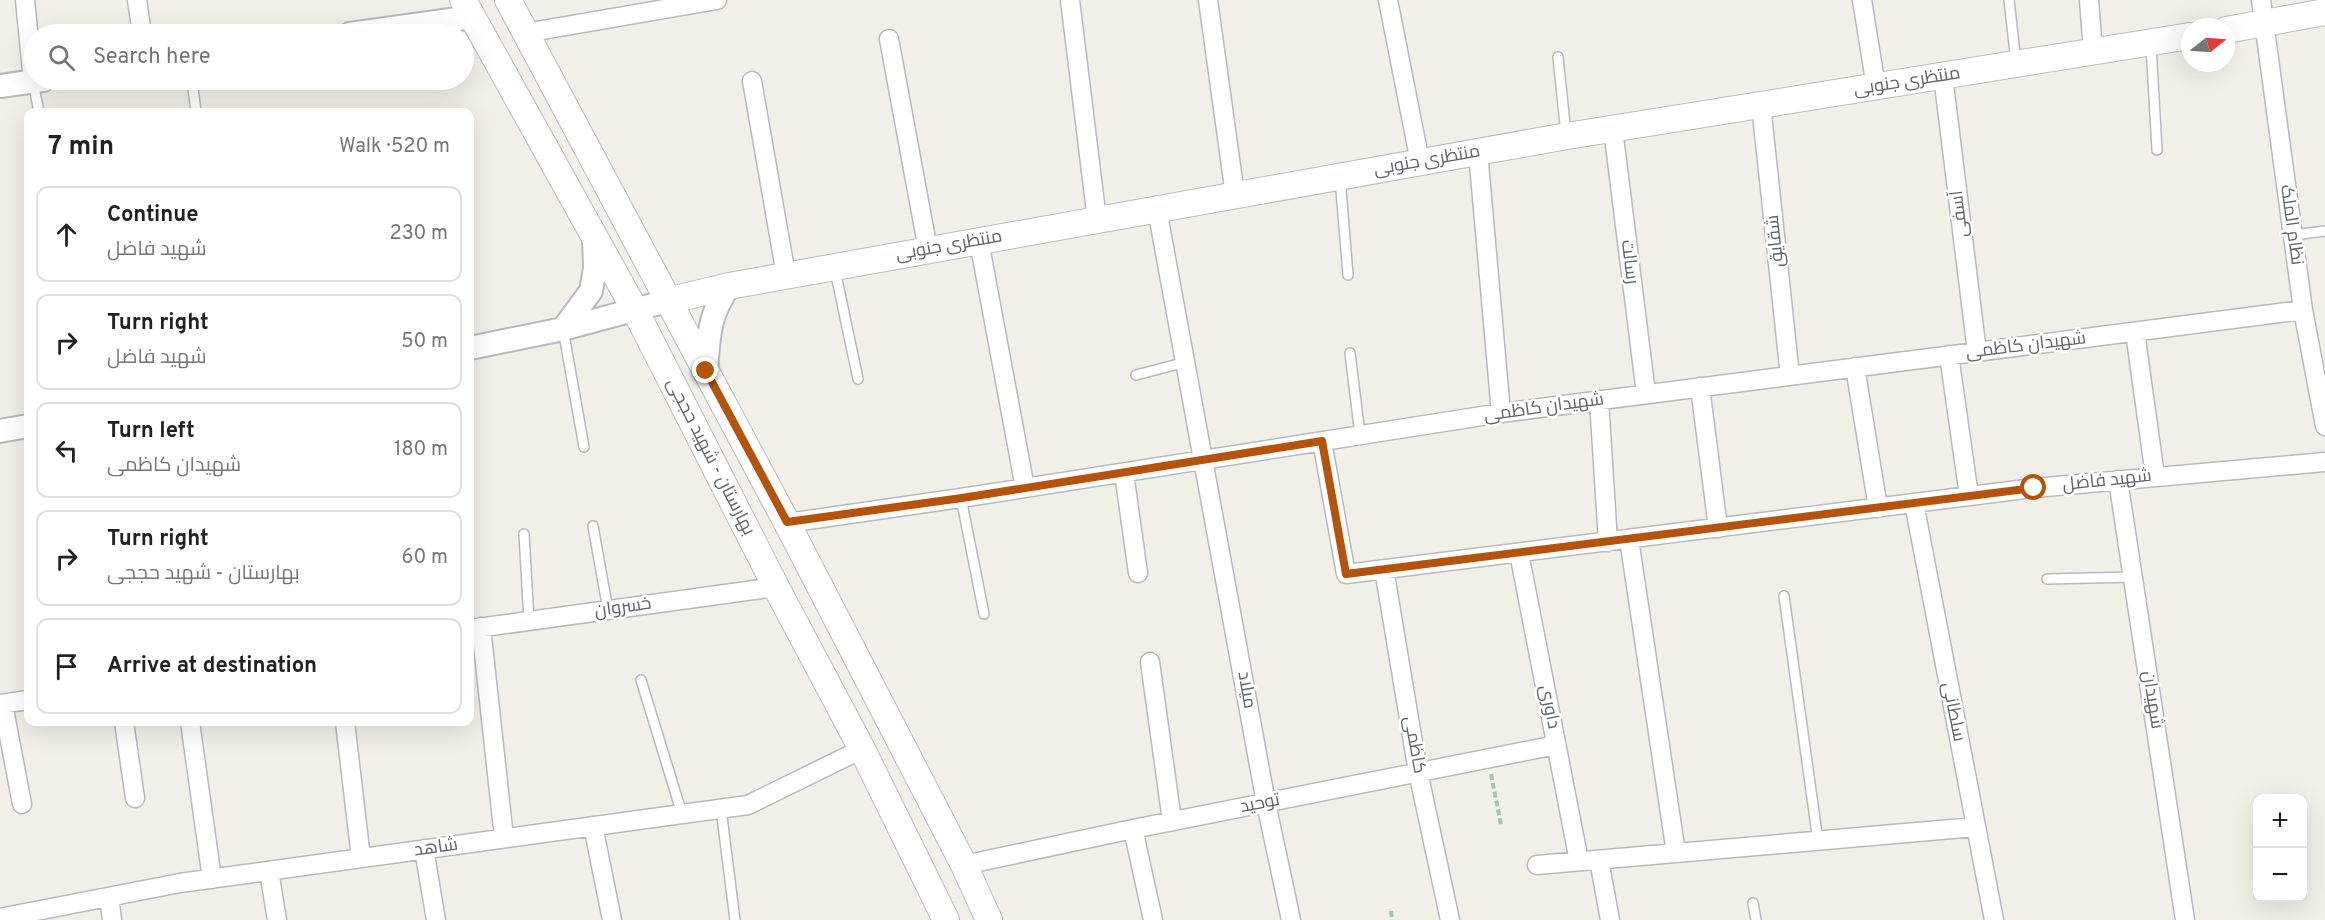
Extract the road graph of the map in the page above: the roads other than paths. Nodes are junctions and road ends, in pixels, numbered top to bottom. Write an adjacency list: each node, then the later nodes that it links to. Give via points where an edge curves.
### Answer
1 (25, 0): 15 (street)
2 (137, 0): 16 (street)
3 (508, 0): 19 (main road, بهارستان - شهید حججی)
4 (717, 0): 11 (street)
5 (1070, 0): 44 (street)
6 (1208, 0): 42 (street)
7 (1388, 0): 40 (street)
8 (1862, 0): 30 (street)
9 (2009, 0): 25 (lane)
10 (2089, 0): 23 (street)
11 (687, 2): 19 (street)
12 (468, 8): 17 (street); 47 (main road, بهارستان - شهید حججی)
13 (2263, 12): 14 (main road); 18 (main road); 46 (street, نظام الملک)
14 (2325, 12)
15 (29, 24)
16 (141, 24)
17 (395, 24)
18 (2235, 26)
19 (525, 33): 54 (main road, بهارستان - شهید حججی)
20 (2181, 37): 22 (main road, منتظری جنوبی)
21 (889, 39): 49 (street)
22 (2151, 42): 23 (main road, منتظری جنوبی); 38 (lane)
23 (2093, 51): 25 (main road, منتظری جنوبی)
24 (1558, 57): 37 (lane)
25 (2017, 64): 26 (main road, منتظری جنوبی)
26 (1943, 76): 30 (main road, منتظری جنوبی); 60 (street, آسفی)
27 (752, 81): 51 (street)
28 (24, 82): 29 (street)
29 (0, 86)
30 (1876, 87): 33 (main road, منتظری جنوبی)
31 (38, 90): 34 (lane)
32 (193, 90): 35 (lane)
33 (1761, 105): 36 (main road, منتظری جنوبی); 67 (street, شقایق)
34 (39, 108)
35 (196, 108)
36 (1613, 129): 37 (main road, منتظری جنوبی); 71 (street, رسالت)
37 (1567, 136): 39 (main road, منتظری جنوبی)
38 (2157, 150)
39 (1478, 152): 40 (main road, منتظری جنوبی); 73 (street)
40 (1420, 162): 41 (main road, منتظری جنوبی)
41 (1340, 177): 42 (main road, منتظری جنوبی); 52 (lane)
42 (1235, 195): 43 (main road, منتظری جنوبی)
43 (1157, 209): 44 (main road, منتظری جنوبی); 63 (street, میلاد)
44 (1097, 220): 48 (main road, منتظری جنوبی)
45 (2325, 231): 46 (lane)
46 (2293, 235): 56 (street, نظام الملک)
47 (594, 237): 55 (main road, بهارستان - شهید حججی); 57 (street, via 591,291)
48 (979, 241): 49 (main road, منتظری جنوبی); 85 (street)
49 (928, 250): 50 (main road, منتظری جنوبی)
50 (834, 267): 51 (main road, منتظری جنوبی); 68 (lane)
51 (786, 275): 53 (main road, منتظری جنوبی)
52 (1348, 275)
53 (729, 286): 54 (main road, منتظری جنوبی); 65 (street, via 717,304 710,326)
54 (667, 301): 55 (street); 65 (main road, بهارستان - شهید حججی)
55 (634, 308): 57 (street); 101 (main road, بهارستان - شهید حججی)
56 (2303, 310): 58 (street, شهیدان کاظمی); 69 (street, نظام الملک)
57 (563, 329): 59 (street); 79 (lane)
58 (2135, 332): 60 (street, شهیدان کاظمی); 83 (street)
59 (474, 347)
60 (1977, 352): 62 (street, شهیدان کاظمی)
61 (1350, 353): 77 (lane)
62 (1949, 355): 64 (street, شهیدان کاظمی); 86 (street)
63 (1186, 362): 66 (lane); 80 (street, میلاد)
64 (1855, 368): 67 (street, شهیدان کاظمی); 89 (street)
65 (706, 371): 90 (main road, بهارستان - شهید حججی)
66 (1136, 375)
67 (1790, 376): 70 (street, شهیدان کاظمی)
68 (858, 379)
69 (2321, 382): 74 (street, نظام الملک)
70 (1700, 387): 71 (street, شهیدان کاظمی); 92 (street)
71 (1646, 394): 72 (street, شهیدان کاظمی)
72 (1599, 400): 73 (street, شهیدان کاظمی); 95 (street)
73 (1501, 413): 77 (street, شهیدان کاظمی)
74 (2325, 426)
75 (24, 427): 76 (street)
76 (0, 431)
77 (1360, 435): 78 (street, شهیدان کاظمی)
78 (1322, 441): 80 (street, شهیدان کاظمی); 97 (street, شهید فاضل, via 1346,574)
79 (584, 447)
80 (1204, 460): 82 (street, شهیدان کاظمی); 118 (street, میلاد)
81 (2325, 462): 83 (street, شهید فاضل)
82 (1124, 473): 85 (street, شهیدان کاظمی); 98 (street)
83 (2155, 476): 84 (street, شهید فاضل)
84 (2118, 480): 86 (street, شهید فاضل); 99 (street, شهیدان)
85 (1025, 488): 87 (street, شهیدان کاظمی)
86 (1969, 496): 88 (street, شهید فاضل)
87 (962, 498): 90 (street, شهیدان کاظمی); 104 (lane)
88 (1914, 503): 89 (street, شهید فاضل); 124 (street, سلطانی)
89 (1878, 508): 92 (street, شهید فاضل)
90 (787, 522): 133 (main road, بهارستان - شهید حججی)
91 (593, 526): 103 (lane)
92 (1718, 528): 94 (street, شهید فاضل)
93 (524, 534): 105 (lane)
94 (1629, 539): 95 (street, شهید فاضل); 129 (street)
95 (1608, 542): 96 (street, شهید فاضل)
96 (1519, 553): 97 (street, شهید فاضل); 114 (street, داوری)
97 (1383, 569): 116 (street, کاظمی)
98 (1138, 573)
99 (2133, 577): 100 (lane); 153 (street, شهیدان)
100 (2047, 579)
101 (776, 587): 103 (street, خسروان); 115 (main road, بهارستان - شهید حججی)
102 (1784, 596): 127 (lane)
103 (608, 610): 105 (street, خسروان)
104 (984, 614)
105 (529, 621): 106 (street, خسروان)
106 (475, 628): 126 (street)
107 (1150, 663): 122 (street)
108 (641, 680): 121 (lane)
109 (24, 701): 110 (street)
110 (2, 704): 119 (street)
111 (125, 726): 117 (street)
112 (191, 726): 136 (street)
113 (345, 726): 130 (street)
114 (1556, 745): 116 (street, توحید); 132 (street, داوری)
115 (862, 749): 120 (street, شاهد, via 748,805); 145 (main road, بهارستان - شهید حججی)
116 (1418, 772): 118 (street, توحید); 149 (street, کاظمی)
117 (135, 798)
118 (1266, 802): 122 (street, توحید); 148 (street, میلاد)
119 (22, 804)
120 (721, 809): 121 (street, شاهد); 144 (lane)
121 (682, 814): 123 (street, شاهد)
122 (1172, 821): 125 (street, توحید)
123 (593, 826): 126 (street, شاهد); 143 (street)
124 (1975, 827): 127 (street); 152 (street, سلطانی)
125 (1133, 828): 133 (street, توحید); 147 (street)
126 (504, 838): 128 (street, شاهد)
127 (1818, 841): 129 (street)
128 (424, 849): 130 (street, شاهد); 142 (street)
129 (1676, 853): 131 (street)
130 (361, 858): 135 (street, شاهد)
131 (1599, 860): 132 (street); 150 (street)
132 (1580, 861): 134 (street)
133 (964, 865): 146 (main road, بهارستان - شهید حججی)
134 (1537, 865)
135 (269, 871): 136 (street, شاهد); 141 (street)
136 (212, 879): 137 (street, شاهد)
137 (109, 897): 139 (street, شاهد); 140 (street)
138 (1754, 903): 151 (lane)
139 (0, 918)
140 (112, 920)
141 (277, 920)
142 (436, 920)
143 (612, 920)
144 (735, 920)
145 (946, 920)
146 (989, 920)
147 (1153, 920)
148 (1291, 920)
149 (1450, 920)
150 (1610, 920)
151 (1756, 920)
152 (1994, 920)
153 (2185, 920)

